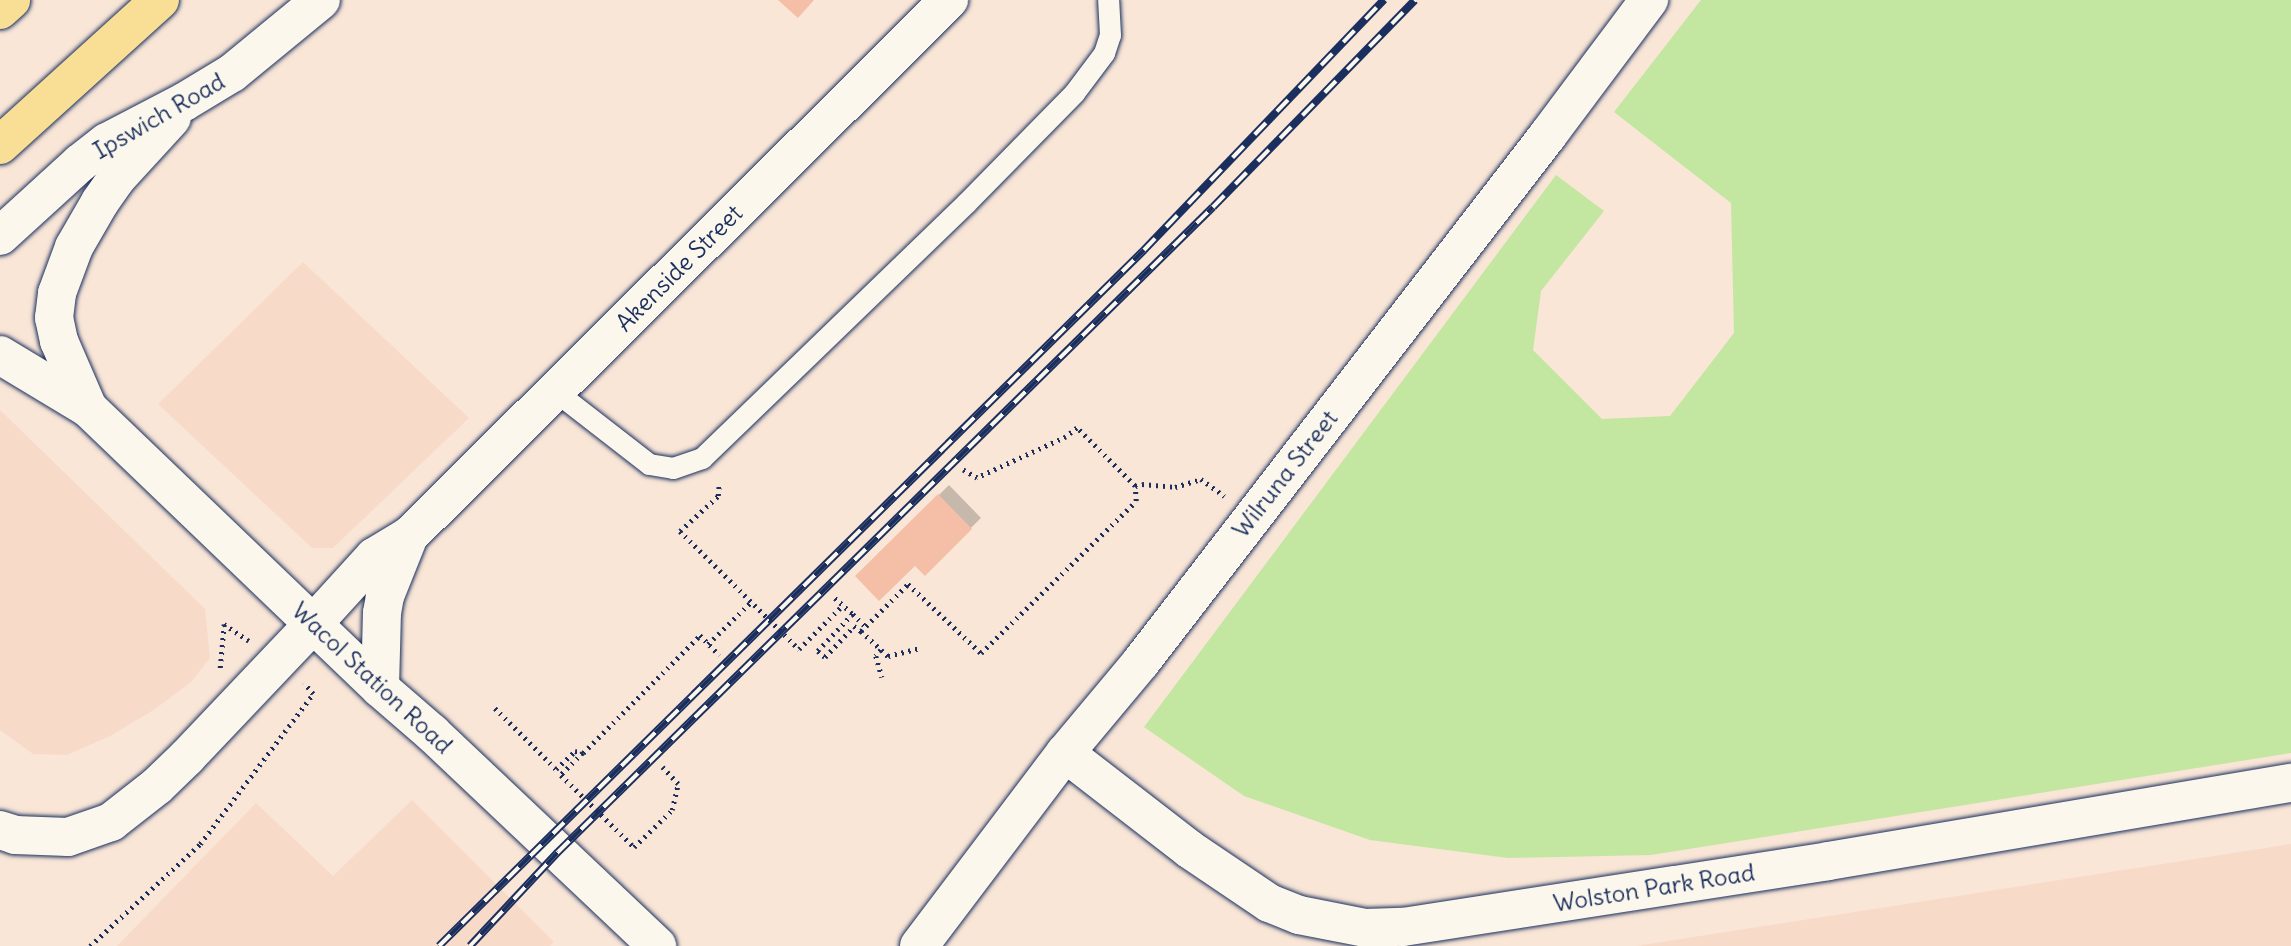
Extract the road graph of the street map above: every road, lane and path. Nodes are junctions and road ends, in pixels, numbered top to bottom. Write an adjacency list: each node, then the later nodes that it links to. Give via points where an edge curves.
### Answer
1 (11, 0): 7 (highway)
2 (160, 0): 9 (highway)
3 (321, 0): 8 (main road, Ipswich Road, via 232,73)
4 (949, 0): 12 (main road, Akenside Street)
5 (1108, 0): 12 (lane, via 1111,26 1104,53 1074,93 702,458 673,468 649,464)
6 (1649, 0): 17 (main road, Wilruna Street)
7 (0, 10)
8 (184, 102): 10 (main road, Ipswich Road, via 107,142); 13 (main road, Wacol Station Road, via 100,202 64,271 54,318)
9 (0, 145)
10 (0, 236)
11 (0, 355): 13 (main road, Wacol Station Road)
12 (555, 391): 18 (main road, Akenside Street)
13 (88, 408): 23 (main road, Wacol Station Road)
14 (963, 470): 16 (path, via 978,478 1077,428)
15 (719, 484): 20 (path, bridge, via 718,496 680,531)
16 (1135, 486): 17 (path, via 1175,487 1201,479); 24 (path, via 1136,501 981,653 908,584)
17 (1252, 516): 37 (main road, Wilruna Street)
18 (409, 536): 23 (main road, Akenside Street, via 374,557); 34 (main road, Akenside Street, via 385,596)
19 (835, 598): 21 (path)
20 (751, 602): 21 (path, bridge, via 799,649); 27 (path)
21 (843, 605): 22 (path)
22 (853, 614): 24 (path); 26 (path, via 818,651 825,657 854,626)
23 (313, 624): 34 (main road, Wacol Station Road); 40 (main road, Akenside Street, via 187,757 111,822 68,837)
24 (865, 626): 26 (path)
25 (232, 629): 31 (path, via 224,624)
26 (861, 631): 29 (path)
27 (708, 644): 30 (path); 36 (path, via 699,635)
28 (922, 648): 29 (path, via 888,656)
29 (881, 650): 32 (path, via 876,656)
30 (719, 655)
31 (219, 673)
32 (882, 677)
33 (306, 684): 42 (path, via 313,694 200,844)
34 (380, 688): 41 (main road, Wacol Station Road, via 432,733)
35 (495, 708): 36 (path, via 556,769 575,751)
36 (583, 753): 38 (path, via 561,775 634,848 672,810 678,784)
37 (1065, 753): 39 (main road, Wolston Park Road, via 1189,849 1269,903 1299,915 1365,928 1403,927 1800,865); 43 (main road, Wilruna Street)
38 (662, 767)
39 (2291, 783)
40 (0, 830)
41 (640, 941)
42 (90, 946)
43 (919, 946)

